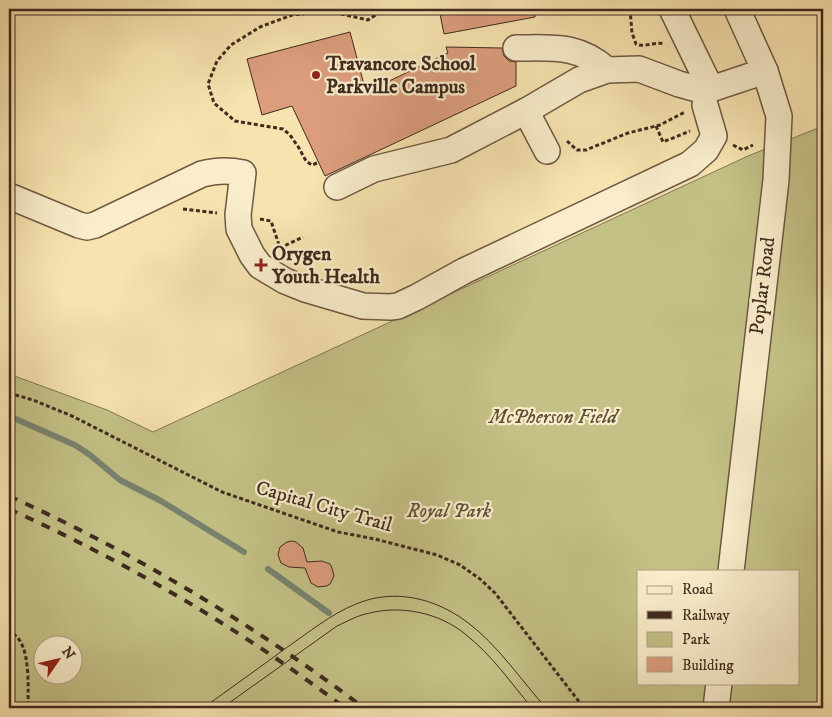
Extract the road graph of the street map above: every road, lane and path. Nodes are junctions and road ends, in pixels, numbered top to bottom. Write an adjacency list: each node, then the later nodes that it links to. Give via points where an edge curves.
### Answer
1 (385, 9): 10 (path, via 368,20 337,13 292,15 260,27 231,45 217,61 208,84 214,103 235,121 283,129 306,161 312,165)
2 (672, 9): 7 (street)
3 (737, 9): 6 (street, Poplar Road)
4 (516, 48): 5 (street, via 557,48 576,52 594,59)
5 (607, 70): 7 (street, via 639,69 697,89); 8 (street, via 579,80)
6 (765, 71): 7 (street); 14 (street, Poplar Road, via 779,116 776,180)
7 (708, 97): 12 (street, via 714,136 706,150 690,164 464,271 398,306 363,306 305,289 260,266 239,229 243,173 213,171 202,174 87,227)
8 (526, 111): 9 (street); 11 (street, via 451,150 374,169)
9 (547, 151)
10 (317, 163)
11 (337, 187)
12 (9, 196)
13 (9, 393): 18 (path, Capital City Trail, via 72,416 222,492 338,532 412,548 460,565 495,593)
14 (731, 570)
15 (9, 629): 17 (path, via 21,642 24,654 28,672)
16 (719, 684): 19 (street)
17 (28, 708)
18 (584, 708)
19 (716, 708)

